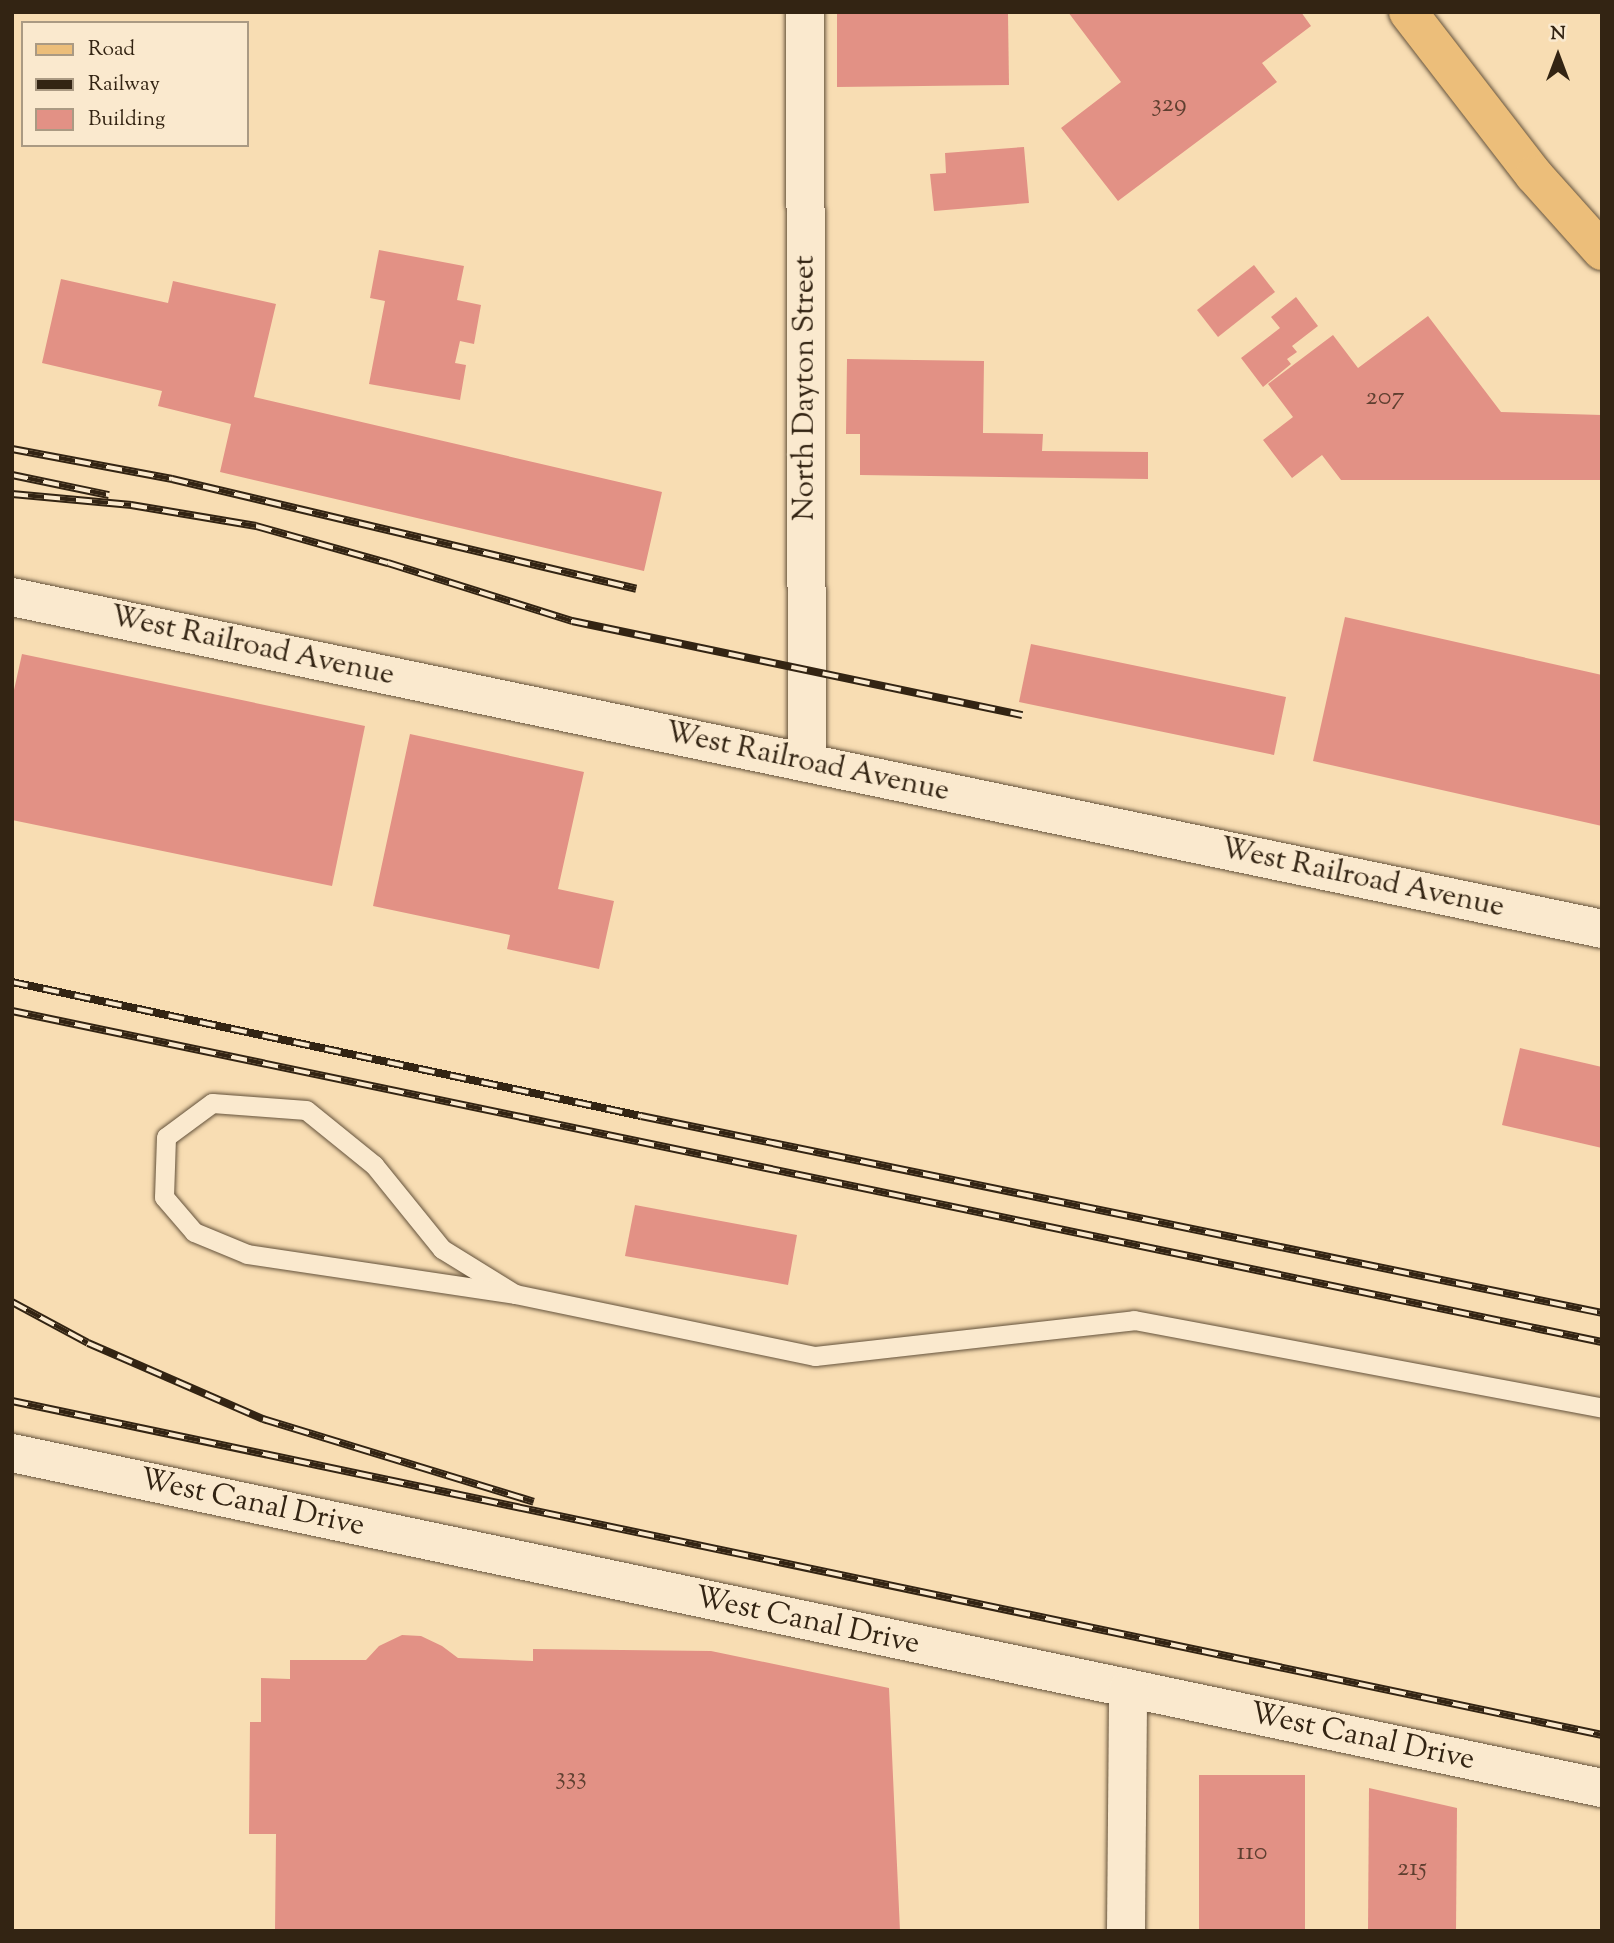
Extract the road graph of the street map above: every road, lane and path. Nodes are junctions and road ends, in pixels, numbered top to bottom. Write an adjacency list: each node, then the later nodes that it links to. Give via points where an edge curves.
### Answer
1 (805, 12): 5 (street, North Dayton Street)
2 (1408, 12): 3 (main road, via 1534,175)
3 (1602, 251)
4 (12, 597): 5 (street, West Railroad Avenue)
5 (807, 763): 6 (street, West Railroad Avenue)
6 (1602, 929)
7 (515, 1294): 7 (lane, via 442,1249 374,1165 306,1110 212,1102 166,1138 164,1197 194,1232 247,1254); 8 (lane, via 815,1356 1134,1320)
8 (1602, 1408)
9 (12, 1454): 10 (street, West Canal Drive)
10 (1128, 1689): 11 (street, West Canal Drive); 12 (street)
11 (1602, 1788)
12 (1126, 1931)

